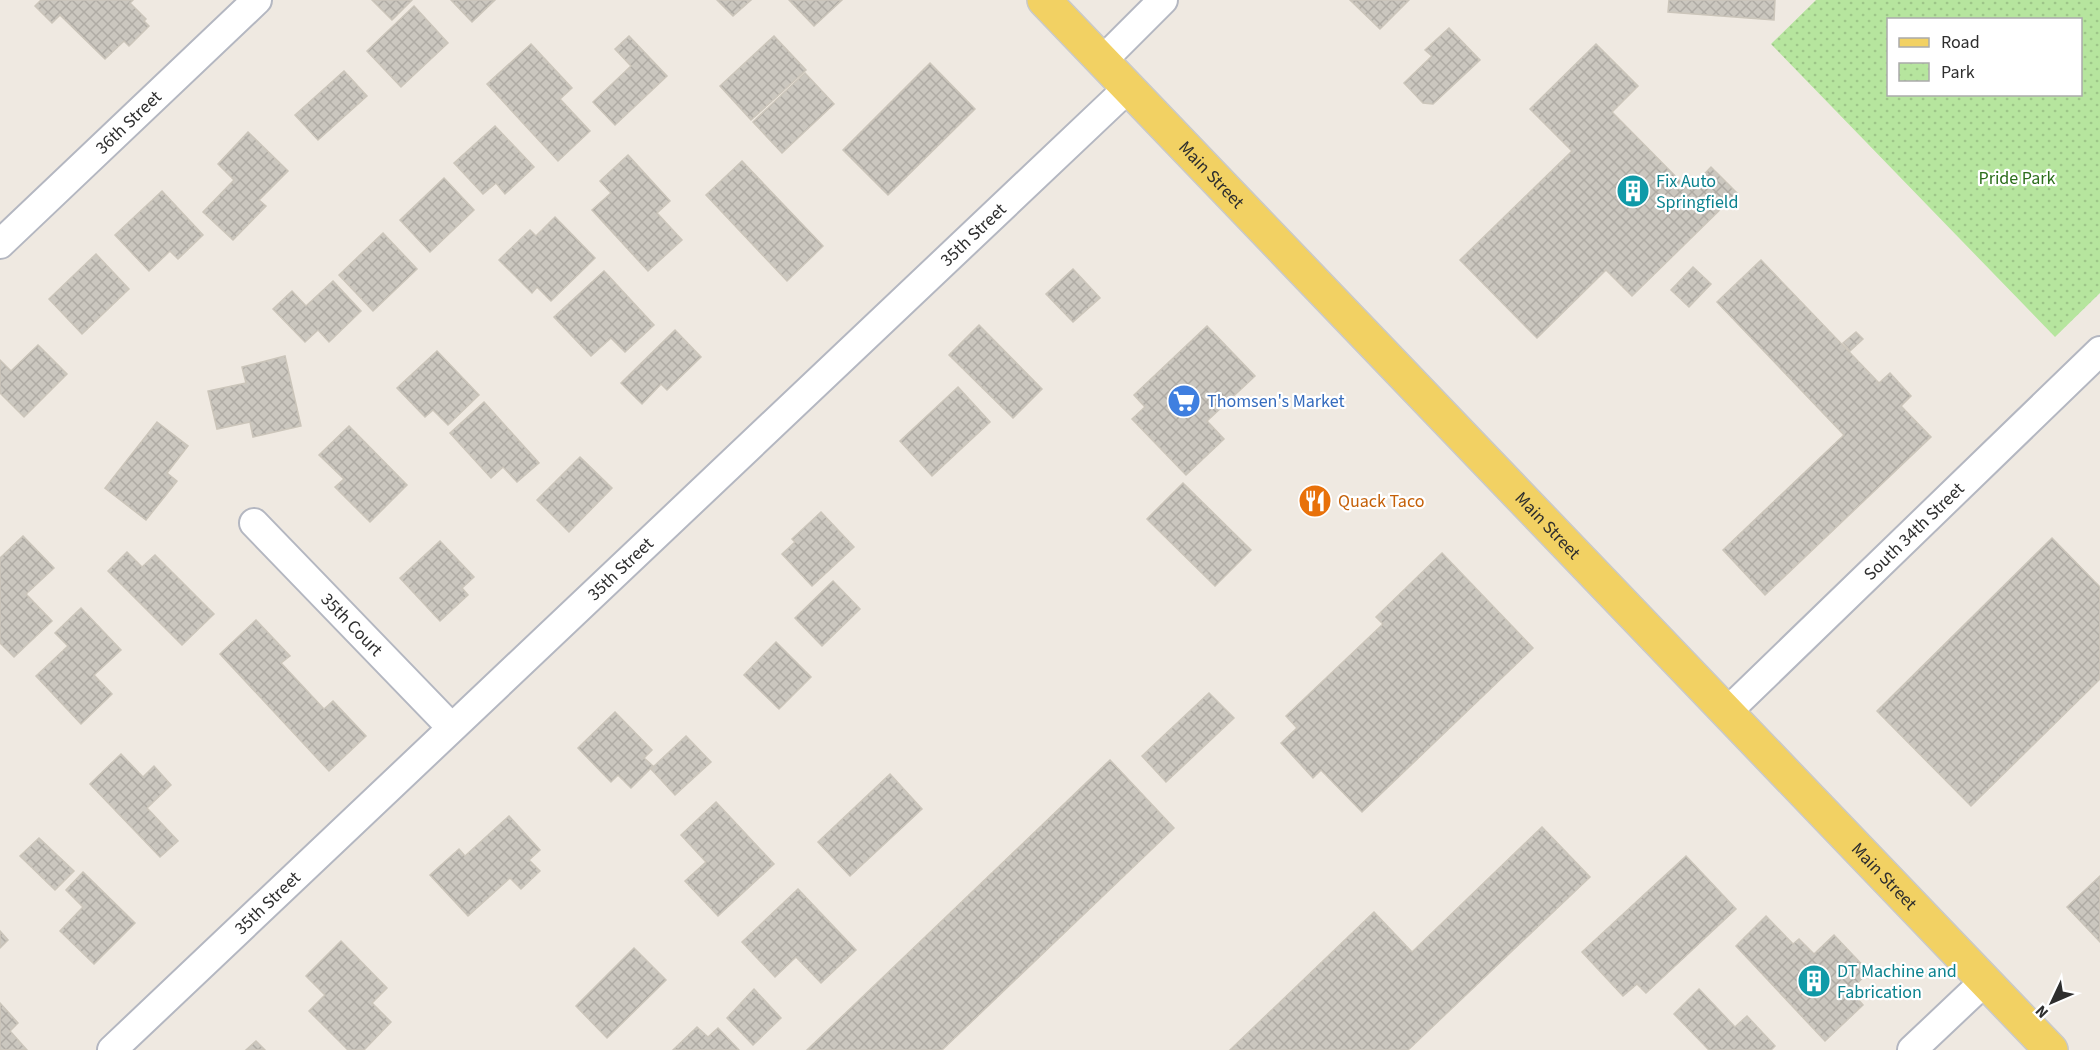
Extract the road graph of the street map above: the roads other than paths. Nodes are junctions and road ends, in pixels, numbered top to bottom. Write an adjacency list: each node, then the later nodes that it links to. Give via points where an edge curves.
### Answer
1 (257, 0): 6 (street, 36th Street)
2 (1044, 0): 4 (main road, Main Street)
3 (1163, 0): 4 (street)
4 (1102, 61): 5 (main road, Main Street)
5 (1128, 88): 9 (main road, Main Street); 10 (street, 35th Street)
6 (0, 244)
7 (2100, 351): 9 (street, South 34th Street)
8 (254, 522): 10 (street, 35th Court)
9 (1727, 712): 11 (main road, Main Street)
10 (451, 727): 12 (street, 35th Street)
11 (1985, 981): 13 (street); 14 (main road, Main Street)
12 (112, 1050)
13 (1912, 1050)
14 (2051, 1050)

